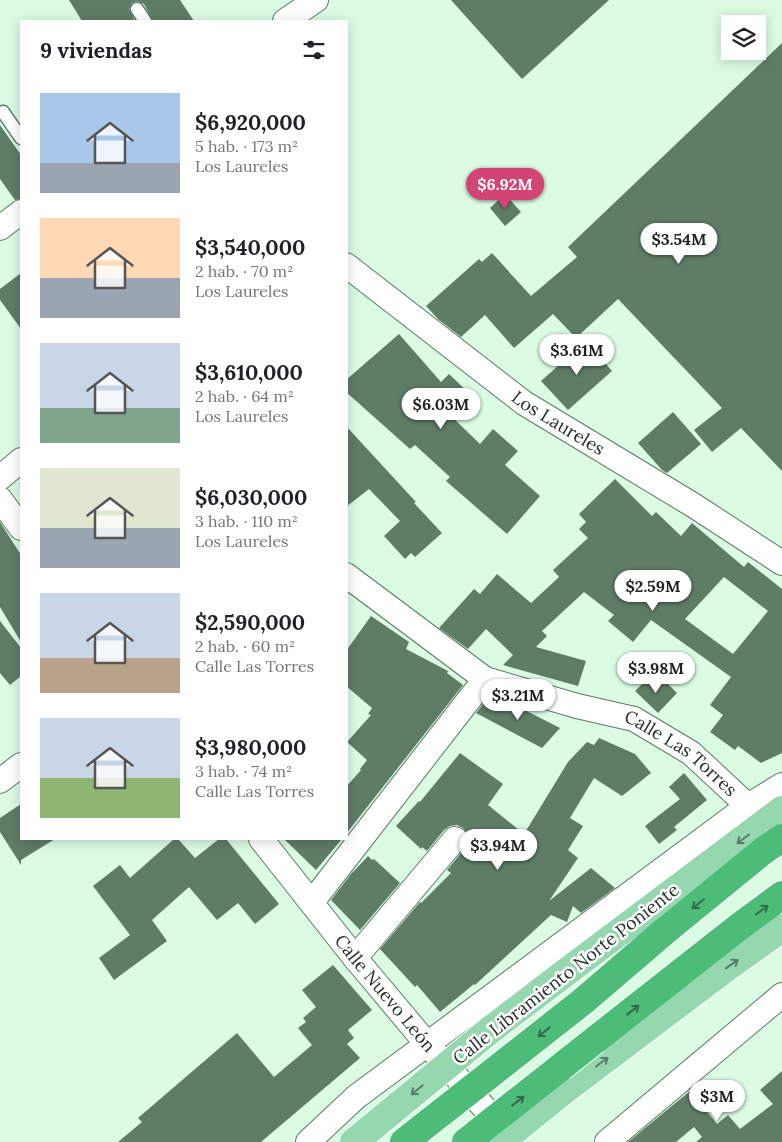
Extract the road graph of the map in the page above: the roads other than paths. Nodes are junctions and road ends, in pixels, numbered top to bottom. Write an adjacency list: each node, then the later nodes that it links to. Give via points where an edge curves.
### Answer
1 (316, 0): 4 (street)
2 (137, 9): 3 (lane)
3 (144, 20)
4 (286, 20)
5 (2, 112): 6 (lane)
6 (20, 137)
7 (20, 213): 8 (street)
8 (0, 228)
9 (348, 267): 14 (street, Los Laureles, via 524,404 693,505)
10 (20, 461): 11 (street)
11 (0, 478)
12 (0, 499): 13 (street)
13 (20, 527)
14 (782, 563)
15 (348, 576): 16 (street, Calle Las Torres)
16 (485, 679): 20 (street, Calle Las Torres, via 634,719 691,753); 26 (street)
17 (20, 766): 18 (street)
18 (0, 781)
19 (782, 785): 20 (street)
20 (748, 806): 30 (street)
21 (782, 810): 32 (main road, Calle Libramiento Norte Poniente, one-way to 32, bridge, via 482,1037)
22 (454, 839): 28 (street)
23 (262, 840): 26 (street, Calle Nuevo León)
24 (773, 844): 33 (highway, Calle Libramiento Norte Poniente, one-way to 33, bridge, via 582,1002)
25 (782, 895): 34 (highway, one-way to 25, bridge)
26 (312, 902): 28 (street, Calle Nuevo León)
27 (782, 928): 35 (main road, one-way to 27, bridge, via 563,1091)
28 (355, 958): 30 (street, Calle Nuevo León)
29 (782, 995): 37 (street)
30 (427, 1044): 31 (street, via 356,1097); 36 (street, Calle Nuevo León)
31 (308, 1142)
32 (354, 1142)
33 (404, 1142)
34 (466, 1142)
35 (500, 1142)
36 (515, 1142)
37 (607, 1142)

